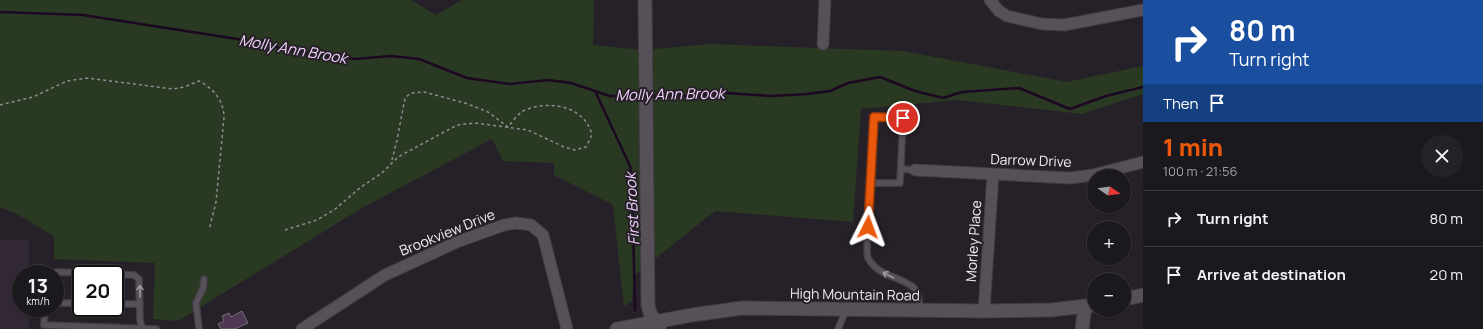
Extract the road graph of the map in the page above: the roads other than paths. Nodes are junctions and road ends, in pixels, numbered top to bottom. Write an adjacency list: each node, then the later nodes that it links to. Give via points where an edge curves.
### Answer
1 (645, 0): 23 (street, via 648,305)
2 (825, 0): 5 (street)
3 (990, 0): 4 (street, via 1007,16 1042,24 1064,25)
4 (1143, 10)
5 (823, 44)
6 (1143, 162): 9 (street, Darrow Drive, via 1081,177)
7 (901, 170): 8 (lane); 10 (lane, via 900,183); 10 (lane, via 903,118 874,117)
8 (915, 170): 9 (street, Darrow Drive)
9 (992, 174): 20 (street, Morley Place)
10 (870, 183): 19 (lane, one-way to 10, via 914,288 875,268 867,256)
11 (124, 274): 16 (lane, one-way to 11, via 139,279 134,275)
12 (204, 279): 28 (lane, via 196,303)
13 (1143, 295): 14 (street)
14 (1131, 298)
15 (124, 304): 16 (lane)
16 (140, 304): 26 (lane)
17 (1087, 305): 20 (street, High Mountain Road, via 1050,310)
18 (846, 310): 19 (street, High Mountain Road); 23 (street, High Mountain Road, via 742,308); 32 (lane)
19 (920, 311): 20 (street, High Mountain Road)
20 (984, 311)
21 (1087, 312): 33 (street)
22 (45, 317): 24 (lane)
23 (657, 325): 31 (street, High Mountain Road)
24 (44, 327): 25 (lane)
25 (69, 327): 26 (lane)
26 (142, 328): 27 (lane)
27 (156, 329)
28 (199, 329)
29 (302, 329): 30 (street, Brookview Drive, via 399,267 457,242 516,223 531,226 542,235)
30 (567, 329)
31 (617, 329)
32 (838, 329)
33 (1082, 329)

